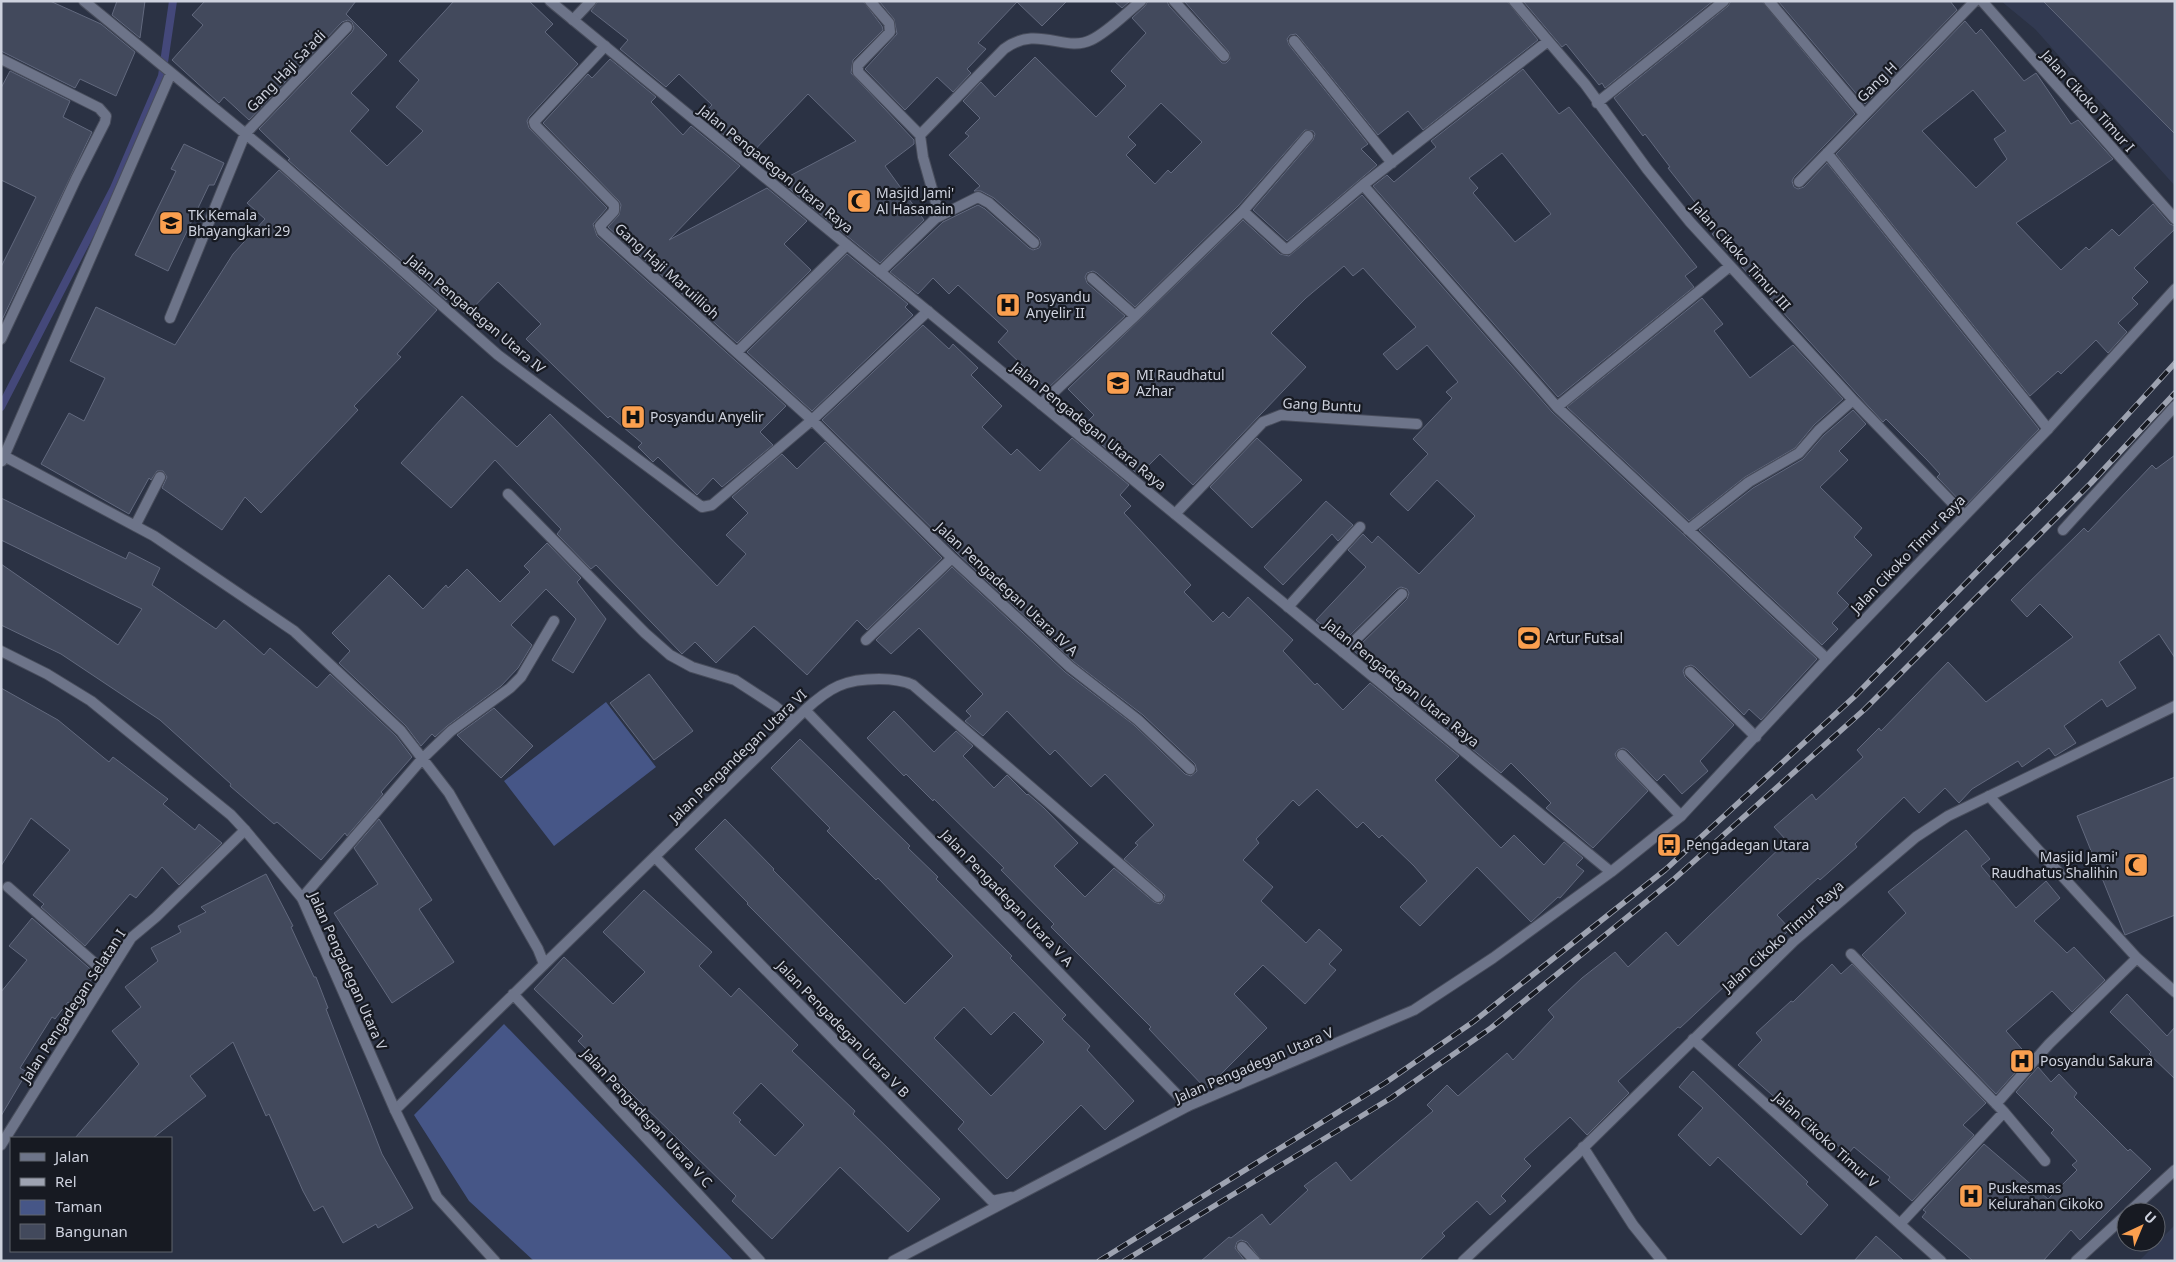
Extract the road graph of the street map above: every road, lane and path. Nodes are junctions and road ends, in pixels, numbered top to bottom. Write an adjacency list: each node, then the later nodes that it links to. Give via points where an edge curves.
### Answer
1 (84, 1): 19 (street, Jalan Pengadegan Utara IV)
2 (550, 1): 12 (street, Jalan Pengadegan Utara Raya)
3 (591, 1): 12 (street)
4 (870, 1): 23 (street, via 889,23 890,32 858,65 858,72)
5 (1141, 1): 23 (street, via 1091,41 1079,43 1035,38 1014,41)
6 (1174, 1): 17 (street)
7 (1514, 1): 15 (street, Jalan Cikoko Timur III)
8 (1724, 1): 20 (street)
9 (1769, 1): 21 (street)
10 (1975, 1): 21 (street, Gang H)
11 (1982, 1): 31 (street, Jalan Cikoko Timur I)
12 (573, 20): 16 (street, Jalan Pengadegan Utara Raya)
13 (347, 27): 22 (street, Gang Haji Sa'adi)
14 (1294, 41): 26 (street)
15 (1548, 41): 20 (street, Jalan Cikoko Timur III); 26 (street)
16 (605, 46): 33 (street, Jalan Pengadegan Utara Raya); 42 (street, Gang Haji Maruillioh, via 536,119 536,126 614,204 614,211 600,226 602,231)
17 (1224, 56)
18 (1, 59): 41 (street, via 99,108 106,116)
19 (168, 71): 22 (street, Jalan Pengadegan Utara IV); 50 (street)
20 (1597, 103): 34 (street, Jalan Cikoko Timur III, via 1690,222)
21 (1864, 114): 25 (street, Gang H)
22 (245, 134): 40 (street); 47 (street, Jalan Pengadegan Utara IV, via 498,355 702,507 712,506)
23 (920, 135): 30 (street, via 938,210)
24 (1308, 136): 29 (street)
25 (1828, 153): 27 (street, Gang H); 49 (street)
26 (1392, 163): 28 (street)
27 (1799, 182)
28 (1363, 185): 29 (street, via 1288,249 1284,249); 46 (street)
29 (1243, 211): 39 (street)
30 (936, 218): 32 (street, via 978,197); 35 (street)
31 (2175, 219)
32 (1034, 244)
33 (848, 245): 35 (street, Jalan Pengadegan Utara Raya); 42 (street)
34 (1730, 266): 43 (street, Jalan Cikoko Timur III); 46 (street)
35 (880, 272): 38 (street, Jalan Pengadegan Utara Raya)
36 (1092, 278): 39 (street)
37 (2175, 288): 49 (street, Jalan Cikoko Timur Raya)
38 (928, 311): 44 (street, Jalan Pengadegan Utara Raya); 47 (street, Jalan Pengadegan Utara IV)
39 (1135, 316): 44 (street)
40 (170, 318)
41 (1, 339)
42 (737, 352): 47 (street, Gang Haji Maruillioh)
43 (1853, 400): 54 (street, Jalan Cikoko Timur III); 57 (street, via 1799,453 1749,482)
44 (1041, 404): 53 (street, Jalan Pengadegan Utara Raya)
45 (2175, 406): 58 (street)
46 (1557, 407): 57 (street)
47 (812, 420): 59 (street, Jalan Pengadegan Utara IV A)
48 (1417, 424): 53 (street, Gang Buntu, via 1272,417 1263,422)
49 (2048, 429): 54 (street, Jalan Cikoko Timur Raya)
50 (3, 459): 55 (street)
51 (160, 477): 55 (street)
52 (508, 494): 70 (street, via 670,655 735,680)
53 (1175, 514): 61 (street, Jalan Pengadegan Utara Raya)
54 (1964, 515): 66 (street, Jalan Cikoko Timur Raya)
55 (135, 526): 73 (street, via 294,631 401,730)
56 (1360, 527): 61 (street)
57 (1688, 530): 66 (street)
58 (2063, 530)
59 (952, 558): 63 (street); 74 (street, Jalan Pengadegan Utara IV A, via 1070,667 1138,720)
60 (1402, 594): 65 (street)
61 (1288, 607): 65 (street, Jalan Pengadegan Utara Raya)
62 (554, 620): 73 (street, via 510,688 452,731)
63 (866, 640)
64 (1, 652): 77 (street, Jalan Pengadegan Utara V, via 47,674 91,701 231,815)
65 (1343, 652): 79 (street, Jalan Pengadegan Utara Raya)
66 (1827, 659): 71 (street, Jalan Cikoko Timur Raya)
67 (1690, 672): 71 (street)
68 (2175, 706): 75 (street, Jalan Cikoko Timur Raya)
69 (805, 710): 70 (street, Jalan Pengandegan Utara VI); 81 (street, Jalan Pengandegan Utara VI, via 823,693 846,682 892,679 913,685); 91 (street, Jalan Pengadegan Utara V A)
70 (793, 721): 78 (street, Jalan Pengandegan Utara VI)
71 (1756, 737): 76 (street, Jalan Cikoko Timur Raya)
72 (1622, 755): 76 (street)
73 (422, 759): 82 (street); 85 (street, via 449,793)
74 (1190, 769)
75 (1989, 796): 84 (street); 89 (street, Jalan Cikoko Timur Raya, via 1948,816 1916,837 1794,941)
76 (1681, 816): 79 (street, Jalan Cikoko Timur Raya)
77 (245, 830): 82 (street, Jalan Pengadegan Utara V); 86 (street, Jalan Pengadegan Selatan I, via 156,918 131,938)
78 (655, 857): 85 (street, Jalan Pengandegan Utara VI); 98 (street, Jalan Pengadegan Utara V B, via 992,1201)
79 (1611, 872): 91 (street, Jalan Pengadegan Utara V, via 1493,958 1414,1010)
80 (8, 887): 86 (street)
81 (1158, 896)
82 (302, 898): 92 (street, Jalan Pengadegan Utara V)
83 (1850, 954): 90 (street)
84 (2137, 958): 87 (street); 90 (street, via 2049,1044)
85 (544, 964): 88 (street, Jalan Pengandegan Utara VI)
86 (107, 974): 94 (street, Jalan Pengadegan Selatan I)
87 (2175, 992)
88 (513, 994): 92 (street, Jalan Pengandegan Utara VI); 104 (street, Jalan Pengadegan Utara V C)
89 (1693, 1039): 95 (street, Jalan Cikoko Timur Raya); 100 (street, Jalan Cikoko Timur V)
90 (1996, 1104): 93 (street)
91 (1188, 1106): 98 (street, Jalan Pengadegan Utara V)
92 (395, 1110): 103 (street, Jalan Pengadegan Utara V, via 438,1197)
93 (2004, 1112): 96 (street); 100 (street)
94 (1, 1145)
95 (1583, 1147): 107 (street, Jalan Cikoko Timur Raya); 108 (street, via 1633,1225)
96 (2045, 1161)
97 (2175, 1170): 99 (street)
98 (1018, 1195): 105 (street, Jalan Pengadegan Utara V)
99 (2140, 1202)
100 (1900, 1224): 109 (street, Jalan Cikoko Timur V)
101 (2116, 1224): 110 (street)
102 (1242, 1247): 106 (street)
103 (495, 1261)
104 (760, 1261)
105 (893, 1261)
106 (1255, 1261)
107 (1463, 1261)
108 (1662, 1261)
109 (1941, 1261)
110 (2076, 1261)

